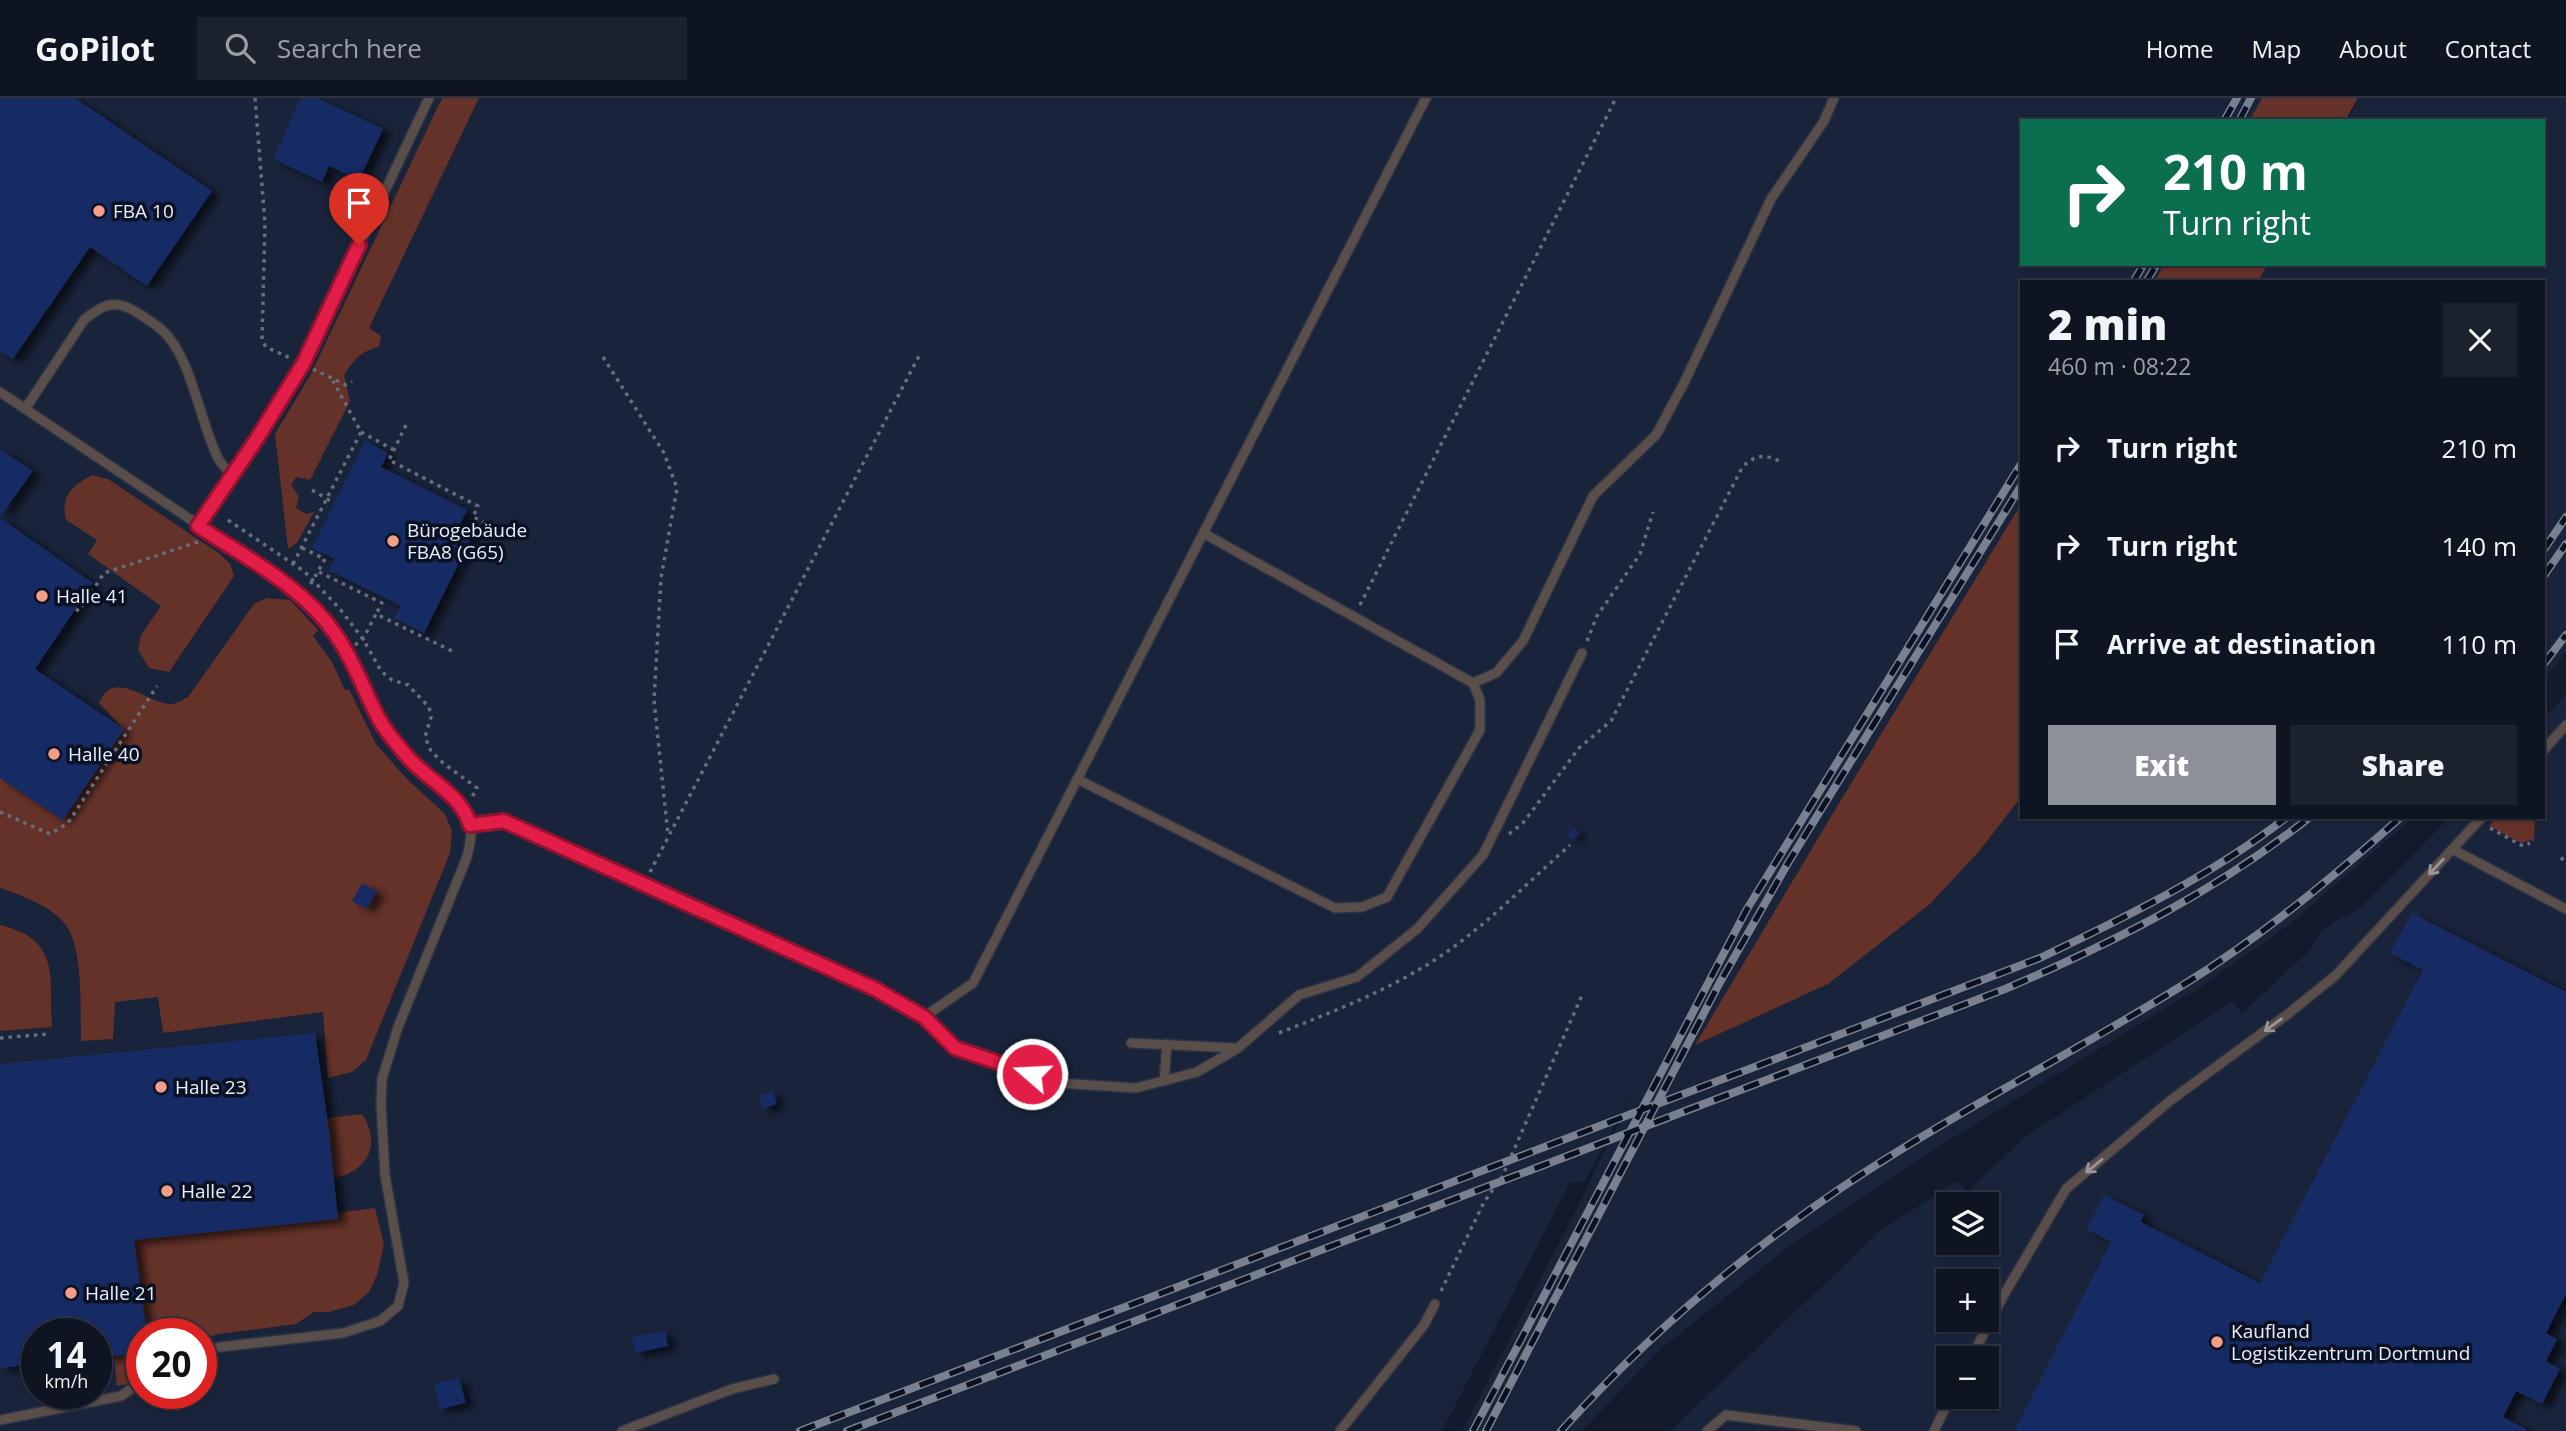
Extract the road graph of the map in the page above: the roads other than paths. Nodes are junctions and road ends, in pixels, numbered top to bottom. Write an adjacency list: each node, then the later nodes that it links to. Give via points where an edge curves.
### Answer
1 (429, 98): 6 (lane, via 303,364)
2 (1426, 98): 8 (lane)
3 (1833, 98): 10 (lane, via 1824,121 1771,199 1656,435 1593,496 1523,641 1496,673)
4 (0, 392): 5 (lane)
5 (25, 409): 6 (lane, via 84,320 111,303 122,306 163,331 173,344 219,461); 7 (lane)
6 (233, 476): 7 (lane)
7 (198, 526): 15 (lane, via 305,600 336,635 382,724 409,759 448,792)
8 (1203, 533): 10 (lane); 13 (lane)
9 (1582, 653): 21 (lane, via 1483,855 1417,929 1357,977 1299,995)
10 (1474, 683): 13 (lane, via 1480,700 1480,730 1387,897 1362,907 1335,908)
11 (2566, 725): 12 (lane)
12 (2545, 749)
13 (1077, 779): 18 (lane, via 973,983)
14 (2480, 819): 16 (lane)
15 (470, 825): 18 (lane, via 504,821 875,989); 25 (lane, via 467,858 398,1027 382,1079 386,1175 404,1283 398,1306 380,1321 343,1333)
16 (2452, 849): 17 (lane); 24 (lane, one-way to 24, via 2336,975 2171,1100 2066,1189)
17 (2566, 909)
18 (924, 1017): 22 (lane, via 955,1048 1058,1083 1136,1088)
19 (1131, 1043): 20 (lane)
20 (1167, 1045): 21 (lane); 22 (lane)
21 (1238, 1048): 22 (lane, via 1197,1072)
22 (1164, 1081)
23 (1435, 1304): 31 (lane, via 1424,1325)
24 (1977, 1346)
25 (217, 1348)
26 (774, 1379): 30 (lane, via 732,1389)
27 (126, 1392): 29 (lane)
28 (1945, 1409): 34 (lane)
29 (0, 1420)
30 (622, 1431)
31 (1340, 1431)
32 (1707, 1431): 33 (lane, via 1726,1415)
33 (1856, 1431)
34 (1934, 1431)

